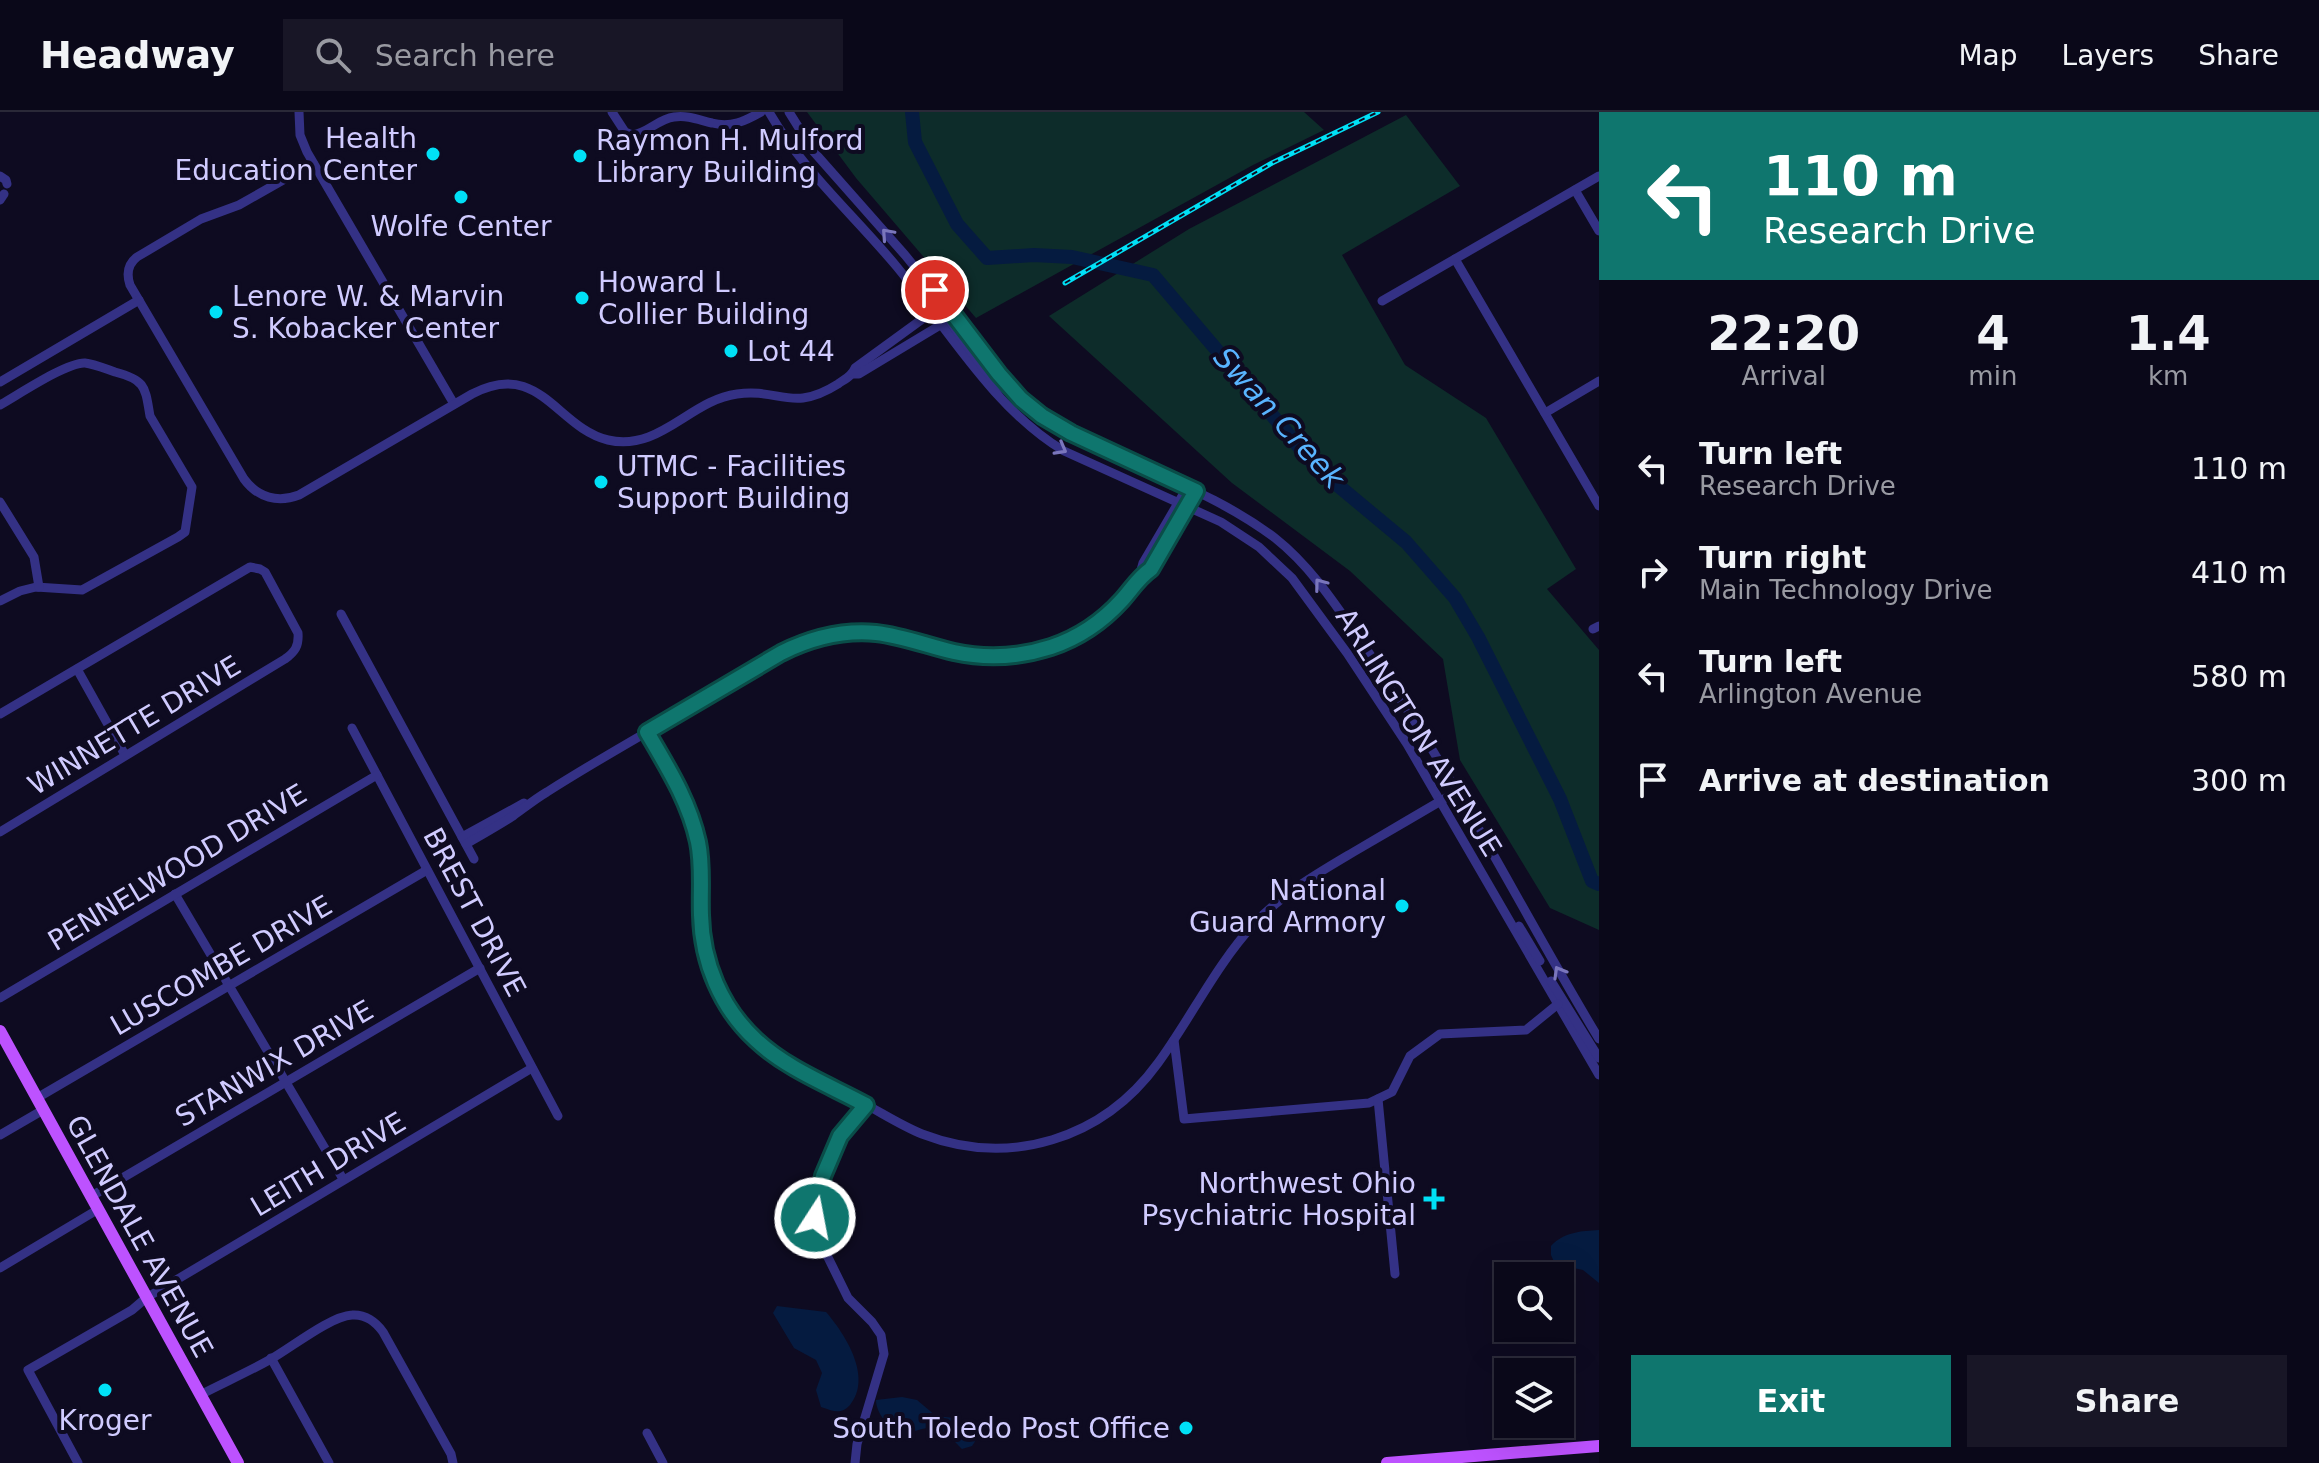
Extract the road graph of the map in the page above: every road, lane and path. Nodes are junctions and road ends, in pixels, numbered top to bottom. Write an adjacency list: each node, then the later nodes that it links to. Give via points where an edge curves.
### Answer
1 (299, 112): 6 (street, via 300,138)
2 (612, 112): 3 (street, via 632,135 673,117 731,125)
3 (761, 112)
4 (769, 112): 15 (street, ARLINGTON AVENUE, via 798,156)
5 (789, 112): 20 (street, ARLINGTON AVENUE, one-way to 5, via 814,152)
6 (313, 163): 13 (street, via 135,258 128,278); 21 (street)
7 (0, 176): 10 (street, via 6,180)
8 (1599, 176): 9 (street)
9 (1575, 190): 11 (street); 12 (street)
10 (4, 193)
11 (1599, 231)
12 (1455, 259): 14 (street); 23 (street)
13 (139, 300): 19 (street); 21 (street, via 244,479 267,497 299,495)
14 (1382, 301)
15 (932, 312): 16 (street, ARLINGTON AVENUE); 17 (street); 20 (street, via 941,312 998,384)
16 (942, 324): 17 (street); 26 (street, ARLINGTON AVENUE, one-way to 26, via 997,394 1041,437)
17 (853, 374): 21 (street, via 803,399 730,395 654,436 630,442 595,435 543,396 519,386 486,388)
18 (1599, 381): 23 (street)
19 (0, 382)
20 (1021, 399): 24 (street, ARLINGTON AVENUE, via 1071,433)
21 (454, 404)
22 (0, 405): 28 (street, via 84,363 135,377 150,416 192,487 185,532 178,537 82,590)
23 (1545, 413): 27 (street)
24 (1192, 489): 26 (street); 37 (street, ARLINGTON AVENUE, one-way to 24, via 1402,701 1301,561 1234,511)
25 (0, 502): 28 (street, via 34,557)
26 (1184, 504): 34 (street, via 1122,601 1077,636 1024,653 982,656 886,635 829,636 781,653); 38 (street, ARLINGTON AVENUE, via 1250,540 1292,578 1380,701)
27 (1599, 506)
28 (39, 587): 29 (street)
29 (0, 601)
30 (341, 614): 40 (street)
31 (77, 669): 32 (street); 35 (street); 35 (street, WINNETTE DRIVE, via 245,570 265,572 295,627 299,641 291,655)
32 (0, 714)
33 (352, 728): 36 (street, BREST DRIVE)
34 (647, 732): 40 (street); 58 (street, via 693,821 701,864 703,942 721,995 744,1028 775,1056)
35 (125, 755): 39 (street, WINNETTE DRIVE)
36 (377, 775): 42 (street, BREST DRIVE); 44 (street, PENNELWOOD DRIVE)
37 (1456, 792): 38 (street); 50 (street, ARLINGTON AVENUE, one-way to 37)
38 (1440, 801): 43 (street, ARLINGTON AVENUE); 51 (street, via 1279,900 1242,938)
39 (0, 832)
40 (464, 840): 41 (street)
41 (474, 859)
42 (427, 870): 45 (street, BREST DRIVE); 46 (street, LUSCOMBE DRIVE)
43 (1493, 892): 48 (street, ARLINGTON AVENUE); 52 (street, via 1526,936)
44 (175, 894): 46 (street); 47 (street, PENNELWOOD DRIVE)
45 (480, 968): 53 (street, BREST DRIVE); 55 (street, STANWIX DRIVE)
46 (231, 986): 55 (street); 57 (street, LUSCOMBE DRIVE)
47 (0, 998)
48 (1558, 1004): 54 (street, ARLINGTON AVENUE); 56 (street, via 1526,1030 1440,1034 1410,1056 1392,1092)
49 (1, 1034): 57 (main road, GLENDALE AVENUE)
50 (1599, 1039)
51 (1174, 1040): 56 (street, via 1184,1119); 58 (street, via 1142,1085 1106,1116 1034,1145 962,1144 922,1134)
52 (1599, 1058)
53 (532, 1068): 59 (street, BREST DRIVE); 61 (street, LEITH DRIVE)
54 (1599, 1075)
55 (286, 1081): 61 (street); 62 (street, STANWIX DRIVE)
56 (1378, 1099): 65 (street)
57 (40, 1104): 60 (street, LUSCOMBE DRIVE); 62 (main road, GLENDALE AVENUE)
58 (866, 1105): 77 (street, via 840,1136 823,1176 815,1218 816,1233 848,1298 884,1342)
59 (558, 1116)
60 (0, 1135)
61 (343, 1179): 66 (street, LEITH DRIVE)
62 (90, 1197): 63 (main road, GLENDALE AVENUE)
63 (97, 1210): 64 (street); 66 (main road, GLENDALE AVENUE)
64 (0, 1268)
65 (1395, 1274)
66 (146, 1298): 68 (main road, GLENDALE AVENUE); 72 (street, LEITH DRIVE, via 28,1370)
67 (271, 1358): 68 (street); 74 (street); 75 (street, via 343,1317 365,1316 383,1332)
68 (200, 1395): 73 (main road, GLENDALE AVENUE)
69 (647, 1433): 76 (street)
70 (1599, 1446): 71 (main road)
71 (1482, 1461): 78 (main road)
72 (78, 1463)
73 (238, 1463)
74 (329, 1463)
75 (453, 1463)
76 (663, 1463)
77 (855, 1463)
78 (1387, 1463)

